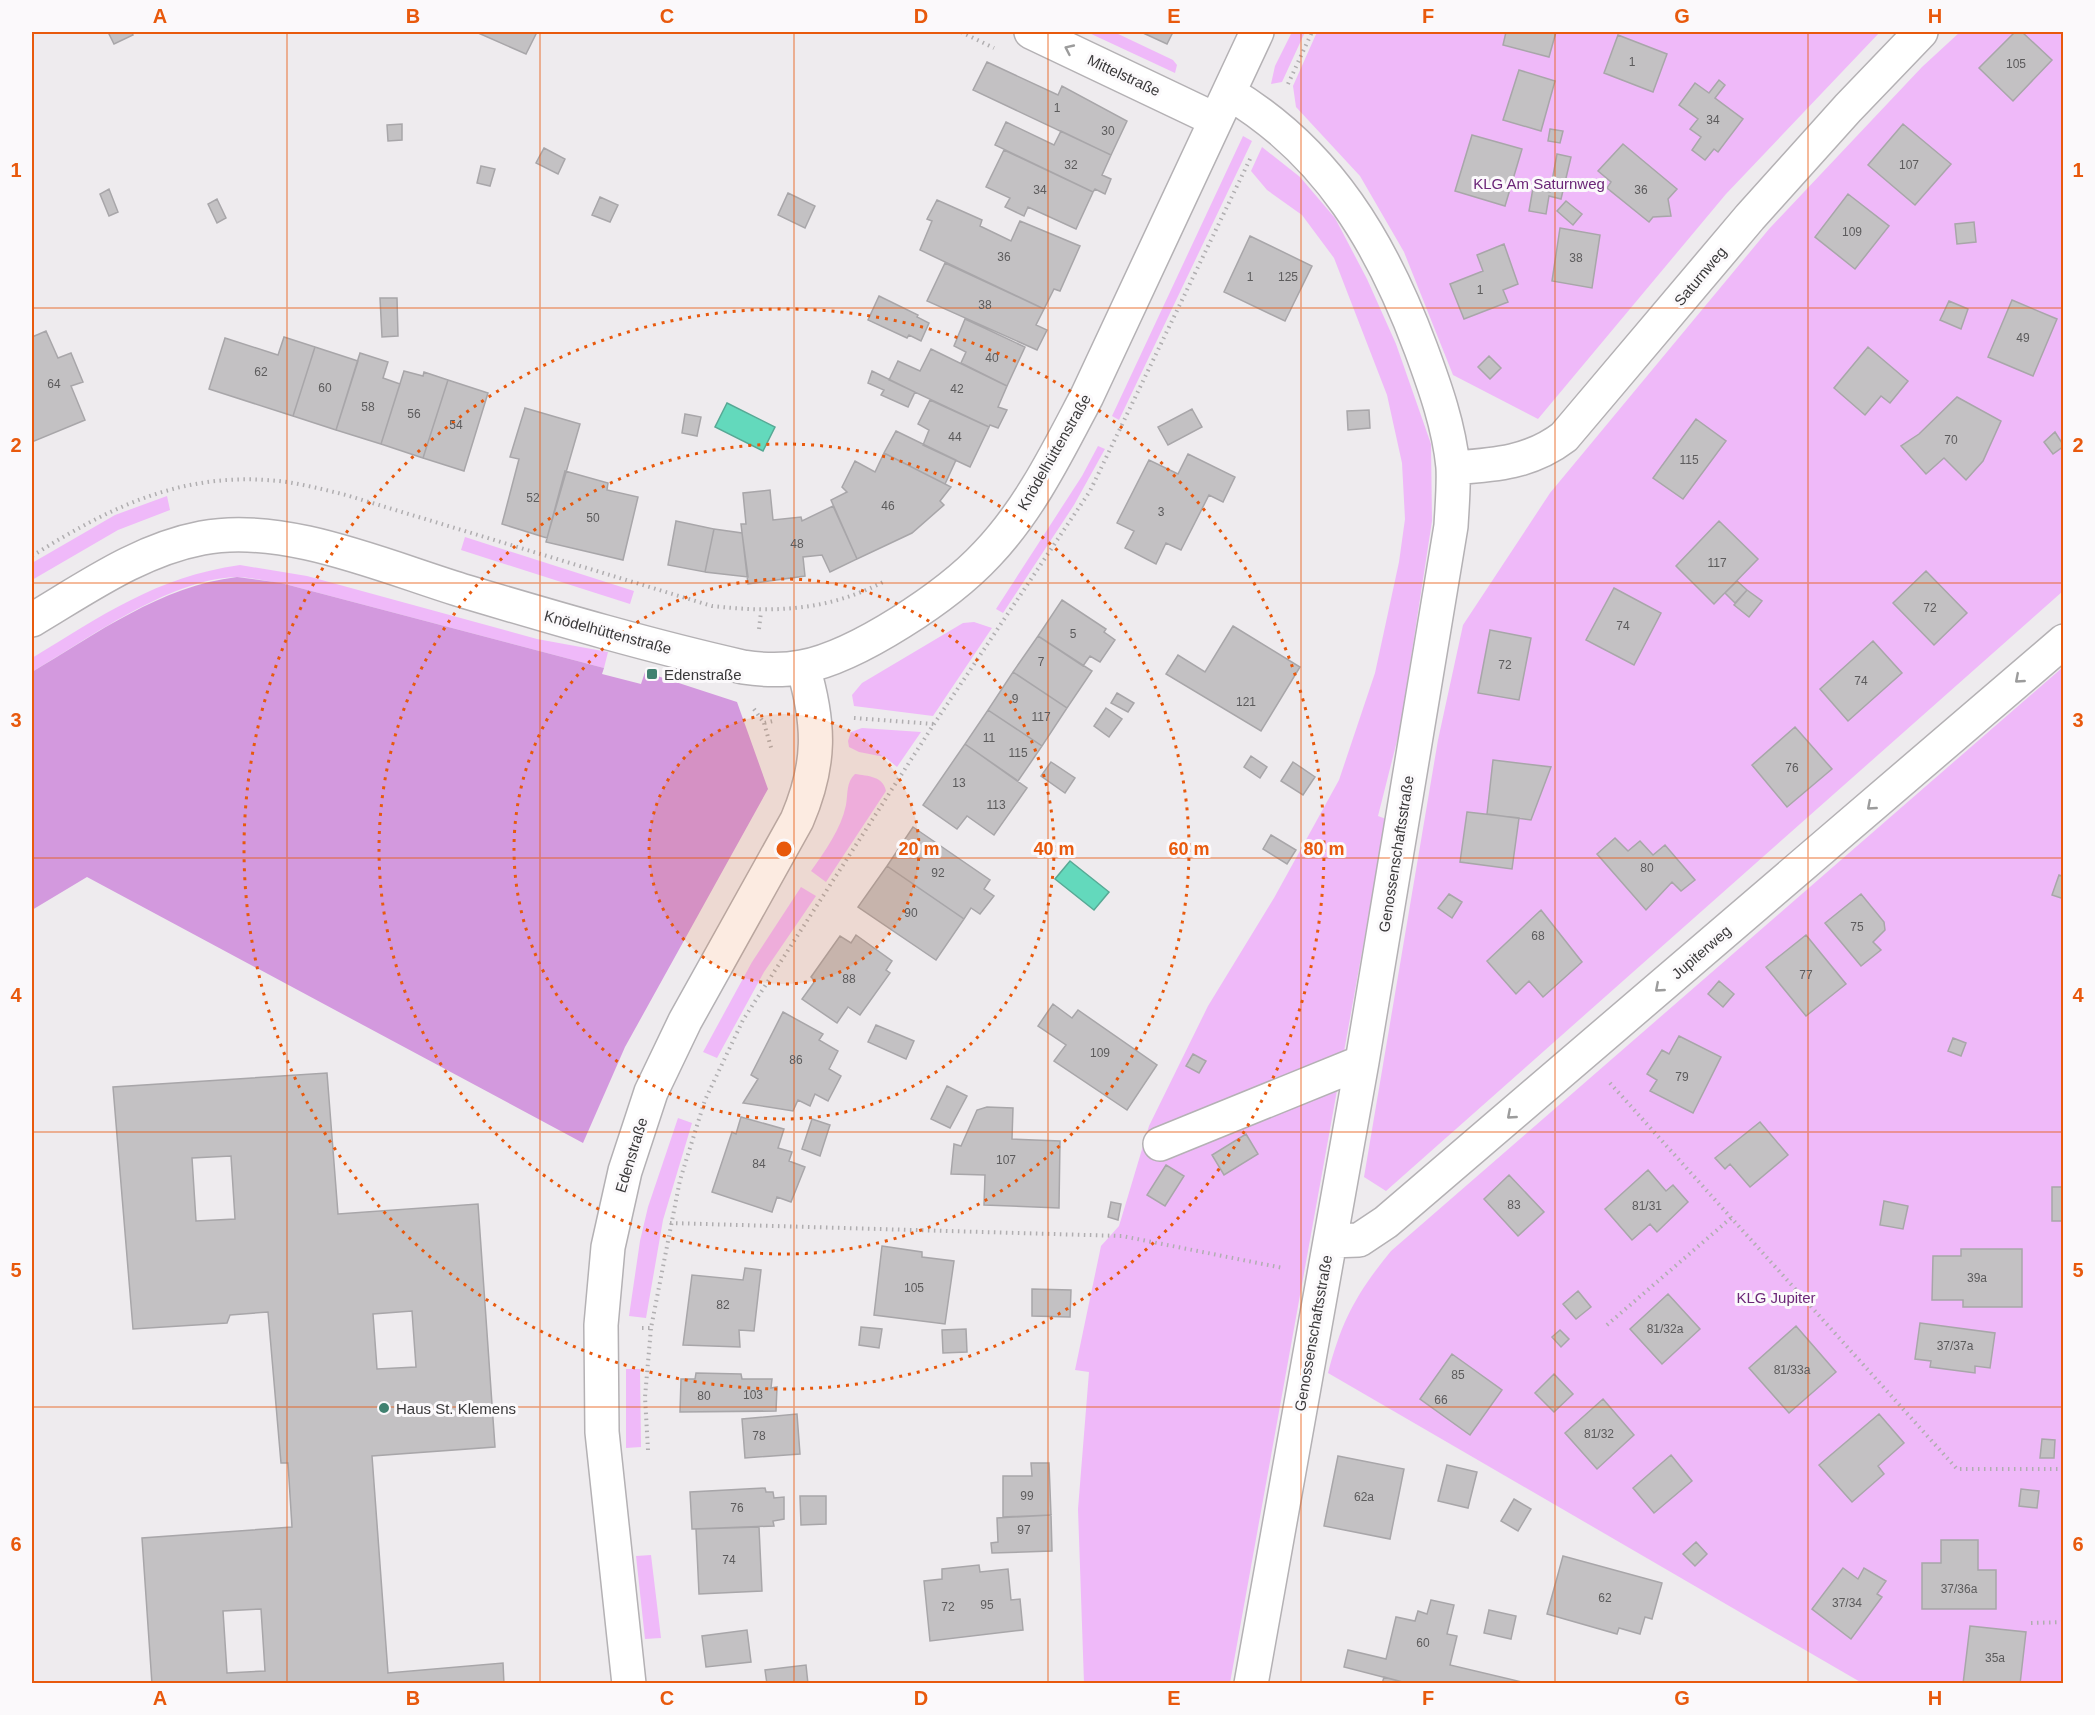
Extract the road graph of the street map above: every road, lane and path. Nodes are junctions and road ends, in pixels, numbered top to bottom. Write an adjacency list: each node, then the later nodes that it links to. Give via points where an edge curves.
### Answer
1 (1031, 32): 4 (street, Mittelstraße, one-way to 1)
2 (1257, 32): 4 (street, Knödelhüttenstraße)
3 (1921, 32): 5 (street, Saturnweg, via 1750,217 1564,436 1534,456)
4 (1222, 107): 5 (street, Genossenschaftsstraße, via 1270,121 1329,178 1358,216 1386,264 1436,387); 10 (street, Knödelhüttenstraße, via 1087,396 1015,520 987,555 924,606 857,646)
5 (1453, 468): 13 (street, Genossenschaftsstraße, via 1451,526)
6 (32, 556): 7 (path, via 86,521 133,500 189,484 235,479 287,482 346,495 712,606 761,612 813,607)
7 (888, 580)
8 (32, 620): 10 (street, Knödelhüttenstraße, via 109,573 156,551 205,537 249,535 358,557 535,612 717,661 755,669)
9 (2064, 641): 12 (street, Jupiterweg, one-way to 12)
10 (803, 667): 24 (street, Edenstraße, via 816,728 816,759 808,795 685,1021 651,1092 625,1171 608,1247 601,1325 602,1432)
11 (846, 717): 17 (path, via 934,724 743,1020 705,1100 670,1224 1122,1236)
12 (1584, 1053): 15 (path); 16 (street, Jupiterweg, one-way to 16, via 1371,1235 1359,1240)
13 (1362, 1062): 14 (street); 16 (street, Genossenschaftsstraße)
14 (1160, 1144)
15 (1731, 1218): 18 (path); 21 (path, via 1957,1469)
16 (1330, 1241): 17 (street, Genossenschaftsstraße)
17 (1323, 1276): 25 (street, Genossenschaftsstraße)
18 (1607, 1325)
19 (651, 1328): 20 (path, via 645,1397)
20 (648, 1460)
21 (2064, 1468)
22 (2064, 1622): 23 (path)
23 (2031, 1623)
24 (629, 1683)
25 (1251, 1683)

